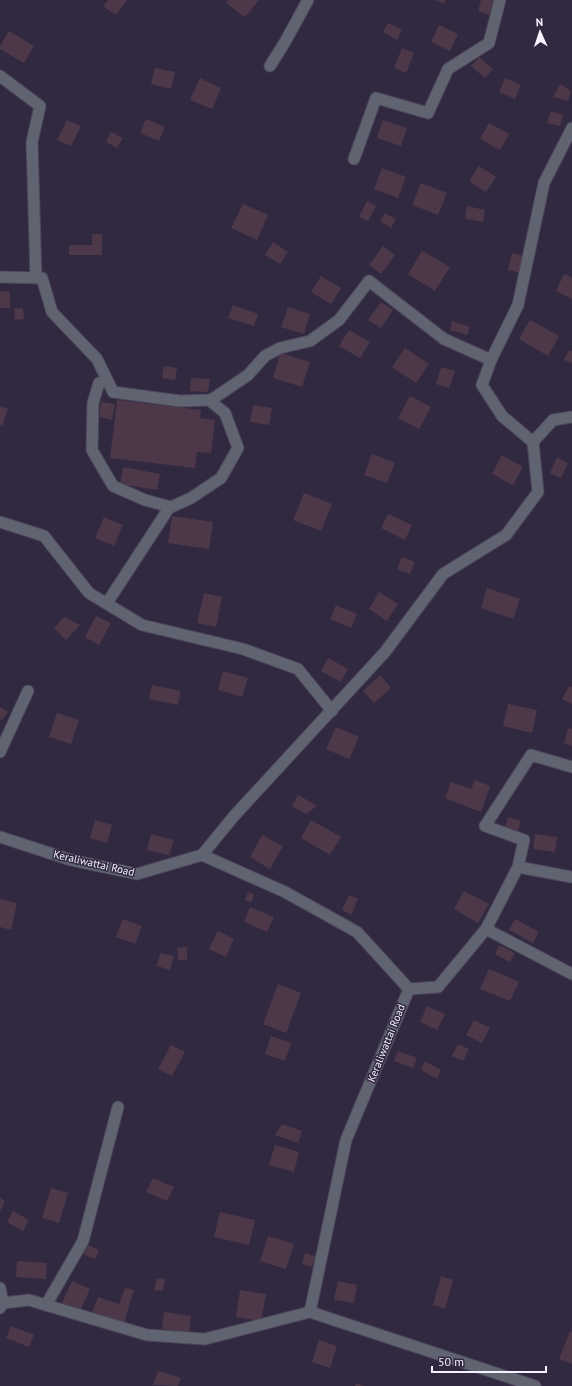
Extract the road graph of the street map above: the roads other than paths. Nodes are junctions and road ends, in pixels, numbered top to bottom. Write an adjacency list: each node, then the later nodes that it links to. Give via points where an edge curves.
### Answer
1 (308, 0): 3 (street)
2 (500, 0): 6 (street, via 490,43 448,69 428,113 376,98)
3 (270, 66)
4 (0, 76): 8 (street, via 40,106 32,142)
5 (572, 128): 9 (street, via 544,183 518,305)
6 (354, 159)
7 (0, 277): 8 (street)
8 (36, 278): 10 (street, via 42,278 52,312 97,359)
9 (492, 360): 11 (street, via 444,339 369,281 338,320 310,341 280,348 265,356 248,375); 13 (street, via 482,385 502,416)
10 (107, 380): 11 (street, via 113,392 180,401); 14 (street, via 99,383 93,403 92,450 113,486 144,500)
11 (209, 400): 14 (street, via 225,413 238,448 221,478 191,498)
12 (572, 417): 13 (street, via 553,420)
13 (533, 442): 18 (street, via 538,492 506,535 443,574 385,652)
14 (171, 507): 16 (street)
15 (0, 522): 16 (street, via 44,536 89,593)
16 (107, 603): 18 (street, via 142,624 243,649 298,669)
17 (28, 691): 19 (street)
18 (332, 711): 22 (street, via 234,816)
19 (0, 752)
20 (572, 767): 23 (street, via 531,756 485,826 524,840)
21 (0, 837): 22 (street, Keraliwattai Road, via 71,860 137,874)
22 (202, 855): 27 (street, via 285,892 357,932)
23 (518, 867): 24 (street); 25 (street)
24 (572, 877)
25 (486, 929): 26 (street); 27 (street, via 438,987)
26 (572, 974)
27 (408, 989): 32 (street, Keraliwattai Road, via 346,1140)
28 (118, 1107): 31 (street, via 83,1241)
29 (0, 1288): 30 (street)
30 (2, 1305): 31 (street, via 28,1300)
31 (46, 1305): 32 (street, via 147,1335 205,1339)
32 (310, 1312): 33 (street)
33 (535, 1386)

